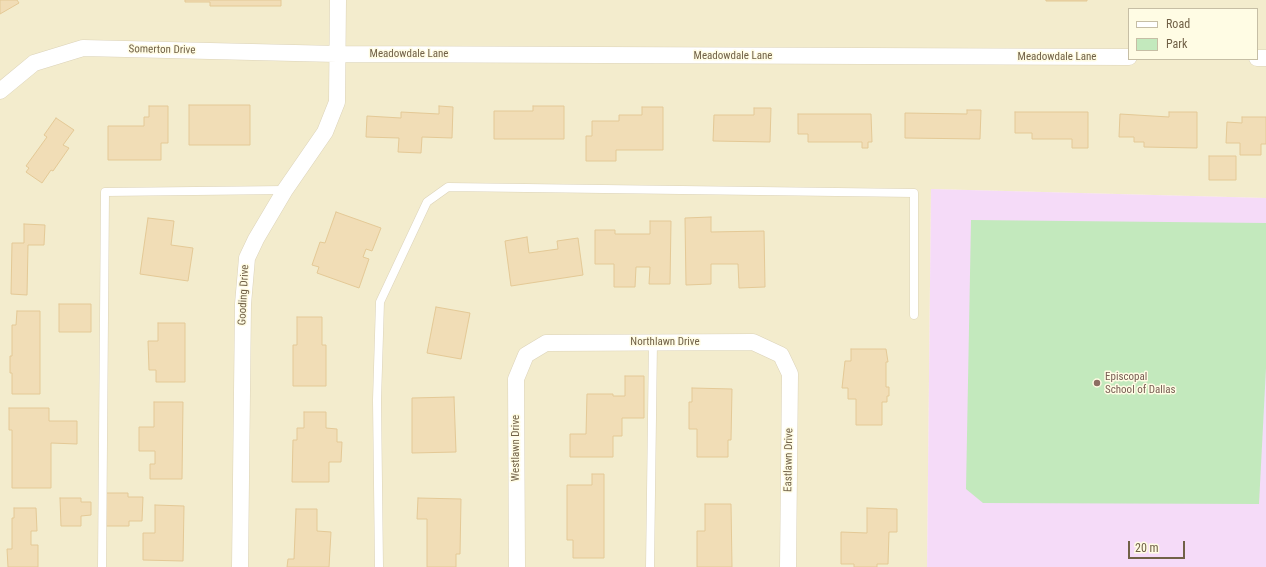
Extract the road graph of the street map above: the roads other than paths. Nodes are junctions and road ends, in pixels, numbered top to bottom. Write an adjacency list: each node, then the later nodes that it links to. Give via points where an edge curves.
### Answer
1 (338, 0): 2 (street, Gooding Drive)
2 (337, 54): 3 (street, Meadowdale Lane); 4 (street, Somerton Drive, via 83,48 34,63); 5 (street, Gooding Drive, via 337,102 325,132)
3 (1128, 58)
4 (0, 91)
5 (285, 190): 10 (lane, via 105,192); 11 (street, Gooding Drive, via 246,258 242,304)
6 (914, 315): 12 (lane, via 914,193 448,187 427,202 380,302 377,400)
7 (653, 342): 8 (street, Northlawn Drive); 9 (street, Northlawn Drive, via 753,342); 14 (lane)
8 (546, 343): 13 (street, Westlawn Drive, via 526,355 516,379)
9 (781, 355): 15 (street, Eastlawn Drive, via 790,374)
10 (102, 567)
11 (240, 567)
12 (379, 567)
13 (517, 567)
14 (650, 567)
15 (788, 567)

